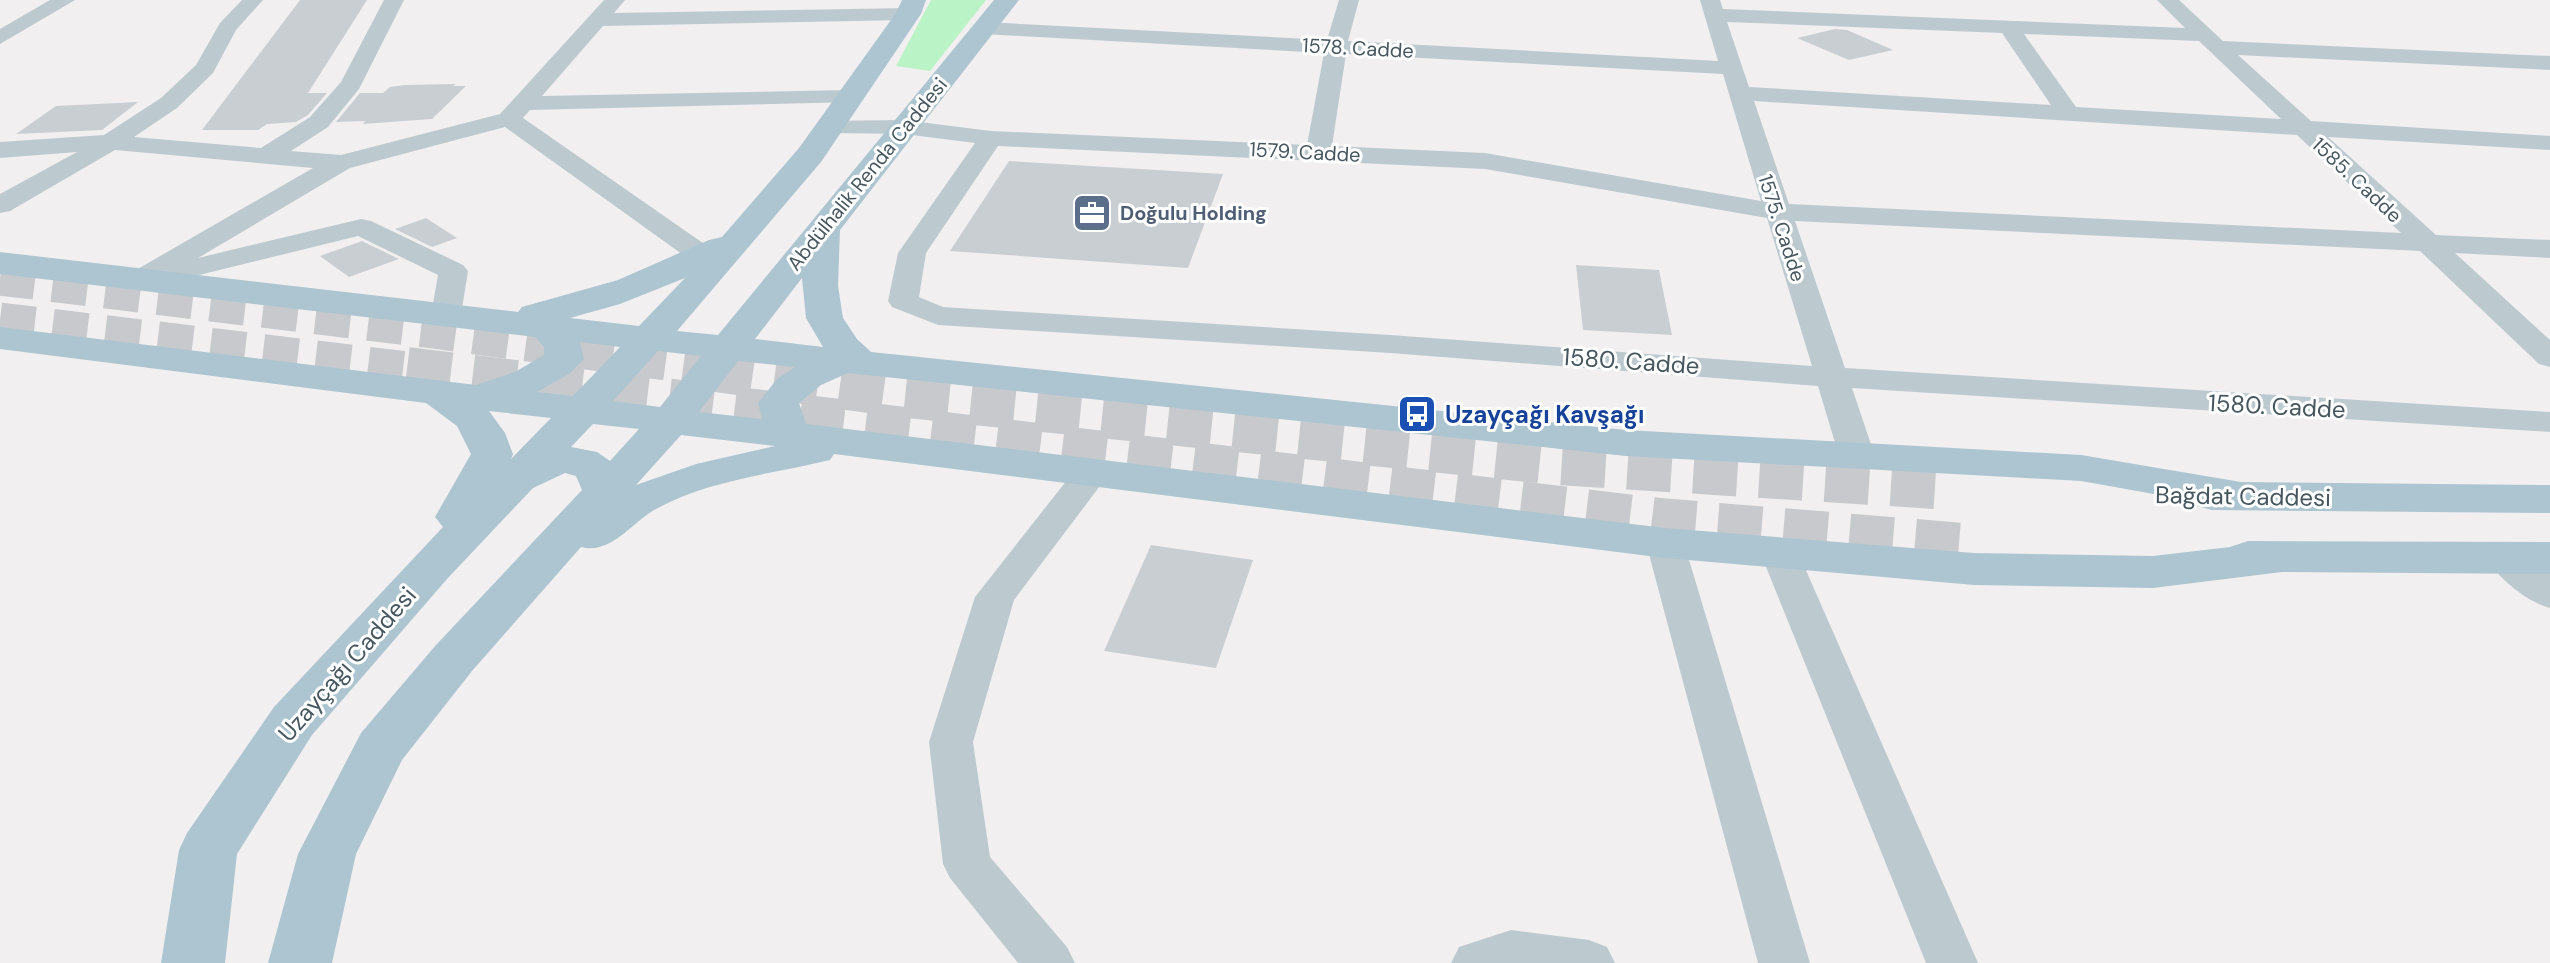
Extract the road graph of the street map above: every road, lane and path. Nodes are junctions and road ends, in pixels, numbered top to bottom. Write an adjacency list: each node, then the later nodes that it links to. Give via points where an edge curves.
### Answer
1 (65, 0): 14 (street)
2 (253, 0): 27 (street, via 227,27 205,68 169,103)
3 (417, 0): 8 (street)
4 (615, 0): 11 (street)
5 (1007, 0): 13 (main road, Abdülhalik Renda Caddesi)
6 (1349, 0): 16 (street)
7 (2167, 0): 15 (street, 1585. Cadde)
8 (391, 6): 31 (street, via 351,84 319,122)
9 (911, 7): 11 (street); 20 (main road)
10 (1712, 7): 12 (street); 18 (street, 1575. Cadde)
11 (597, 20): 21 (street)
12 (2008, 27): 15 (street); 22 (street)
13 (984, 28): 16 (street, 1578. Cadde); 19 (main road, Abdülhalik Renda Caddesi)
14 (0, 38)
15 (2210, 41): 17 (street); 25 (street, 1585. Cadde)
16 (1336, 47): 18 (street, 1578. Cadde); 30 (street)
17 (2550, 63)
18 (1735, 80): 22 (street, 1578. Cadde); 34 (street, 1575. Cadde)
19 (940, 83): 20 (main road); 24 (main road, Abdülhalik Renda Caddesi)
20 (874, 87): 21 (street); 23 (main road)
21 (517, 111): 32 (street); 39 (street)
22 (2069, 114): 25 (street, 1578. Cadde)
23 (829, 126): 24 (street, 1579. Cadde); 36 (main road)
24 (904, 127): 26 (street, 1579. Cadde); 35 (main road, Abdülhalik Renda Caddesi)
25 (2304, 130): 28 (street, 1578. Cadde); 37 (street, 1585. Cadde)
26 (991, 138): 30 (street, 1579. Cadde); 50 (street, 1580. Cadde, via 912,253 903,301 938,316)
27 (109, 142): 29 (street); 31 (street); 33 (street)
28 (2550, 143)
29 (0, 150)
30 (1318, 153): 34 (street, 1579. Cadde, via 1485,161)
31 (266, 156): 32 (street)
32 (341, 163): 41 (street)
33 (2, 205)
34 (1777, 212): 37 (street, 1579. Cadde); 50 (street, 1575. Cadde)
35 (823, 229): 47 (main road, Abdülhalik Renda Caddesi); 49 (main road, via 819,306)
36 (741, 237): 39 (main road); 46 (main road)
37 (2424, 243): 38 (street, 1579. Cadde); 48 (street, 1585. Cadde)
38 (2550, 249)
39 (703, 256): 43 (main road, via 584,304)
40 (0, 263): 41 (main road)
41 (142, 280): 42 (main road); 42 (street, via 361,227 453,271)
42 (446, 315): 43 (main road)
43 (491, 321): 44 (main road)
44 (547, 327): 46 (main road); 51 (main road, via 563,346 564,359 546,375 524,385)
45 (0, 338): 51 (main road)
46 (650, 339): 47 (main road); 52 (main road, Uzayçağı Caddesi)
47 (728, 348): 49 (main road); 53 (main road, Abdülhalik Renda Caddesi)
48 (2550, 357)
49 (852, 362): 55 (main road, via 805,377 785,392 778,403); 57 (main road, via 1594,440)
50 (1829, 375): 54 (street, 1580. Cadde); 57 (street, 1575. Cadde)
51 (456, 394): 52 (main road); 69 (main road, via 488,437 492,454)
52 (583, 410): 53 (main road); 59 (main road, Uzayçağı Caddesi)
53 (670, 421): 55 (main road); 61 (main road)
54 (2550, 422)
55 (788, 435): 56 (main road)
56 (852, 444): 58 (main road); 70 (main road, via 711,473 640,499)
57 (1857, 456): 62 (main road, via 2081,468)
58 (1091, 474): 64 (main road); 74 (street, via 995,597 951,742 967,864)
59 (514, 482): 61 (main road, via 553,463 584,461 601,474); 69 (main road, Uzayçağı Caddesi)
60 (1936, 487): 62 (main road, Bağdat Caddesi)
61 (605, 491): 70 (main road)
62 (2240, 496): 63 (main road, Bağdat Caddesi)
63 (2550, 499)
64 (1665, 543): 66 (main road); 77 (street)
65 (1964, 545): 67 (main road)
66 (1779, 552): 67 (main road, via 1974,569 2153,572); 78 (street)
67 (2279, 557): 68 (main road)
68 (2535, 559): 71 (street)
69 (430, 568): 72 (main road, Uzayçağı Caddesi, via 293,721 208,850)
70 (520, 586): 73 (main road, via 380,748 327,854)
71 (2550, 595)
72 (193, 963)
73 (300, 963)
74 (1049, 963)
75 (1477, 963): 76 (street, via 1511,953)
76 (1589, 963)
77 (1784, 963)
78 (1952, 963)

